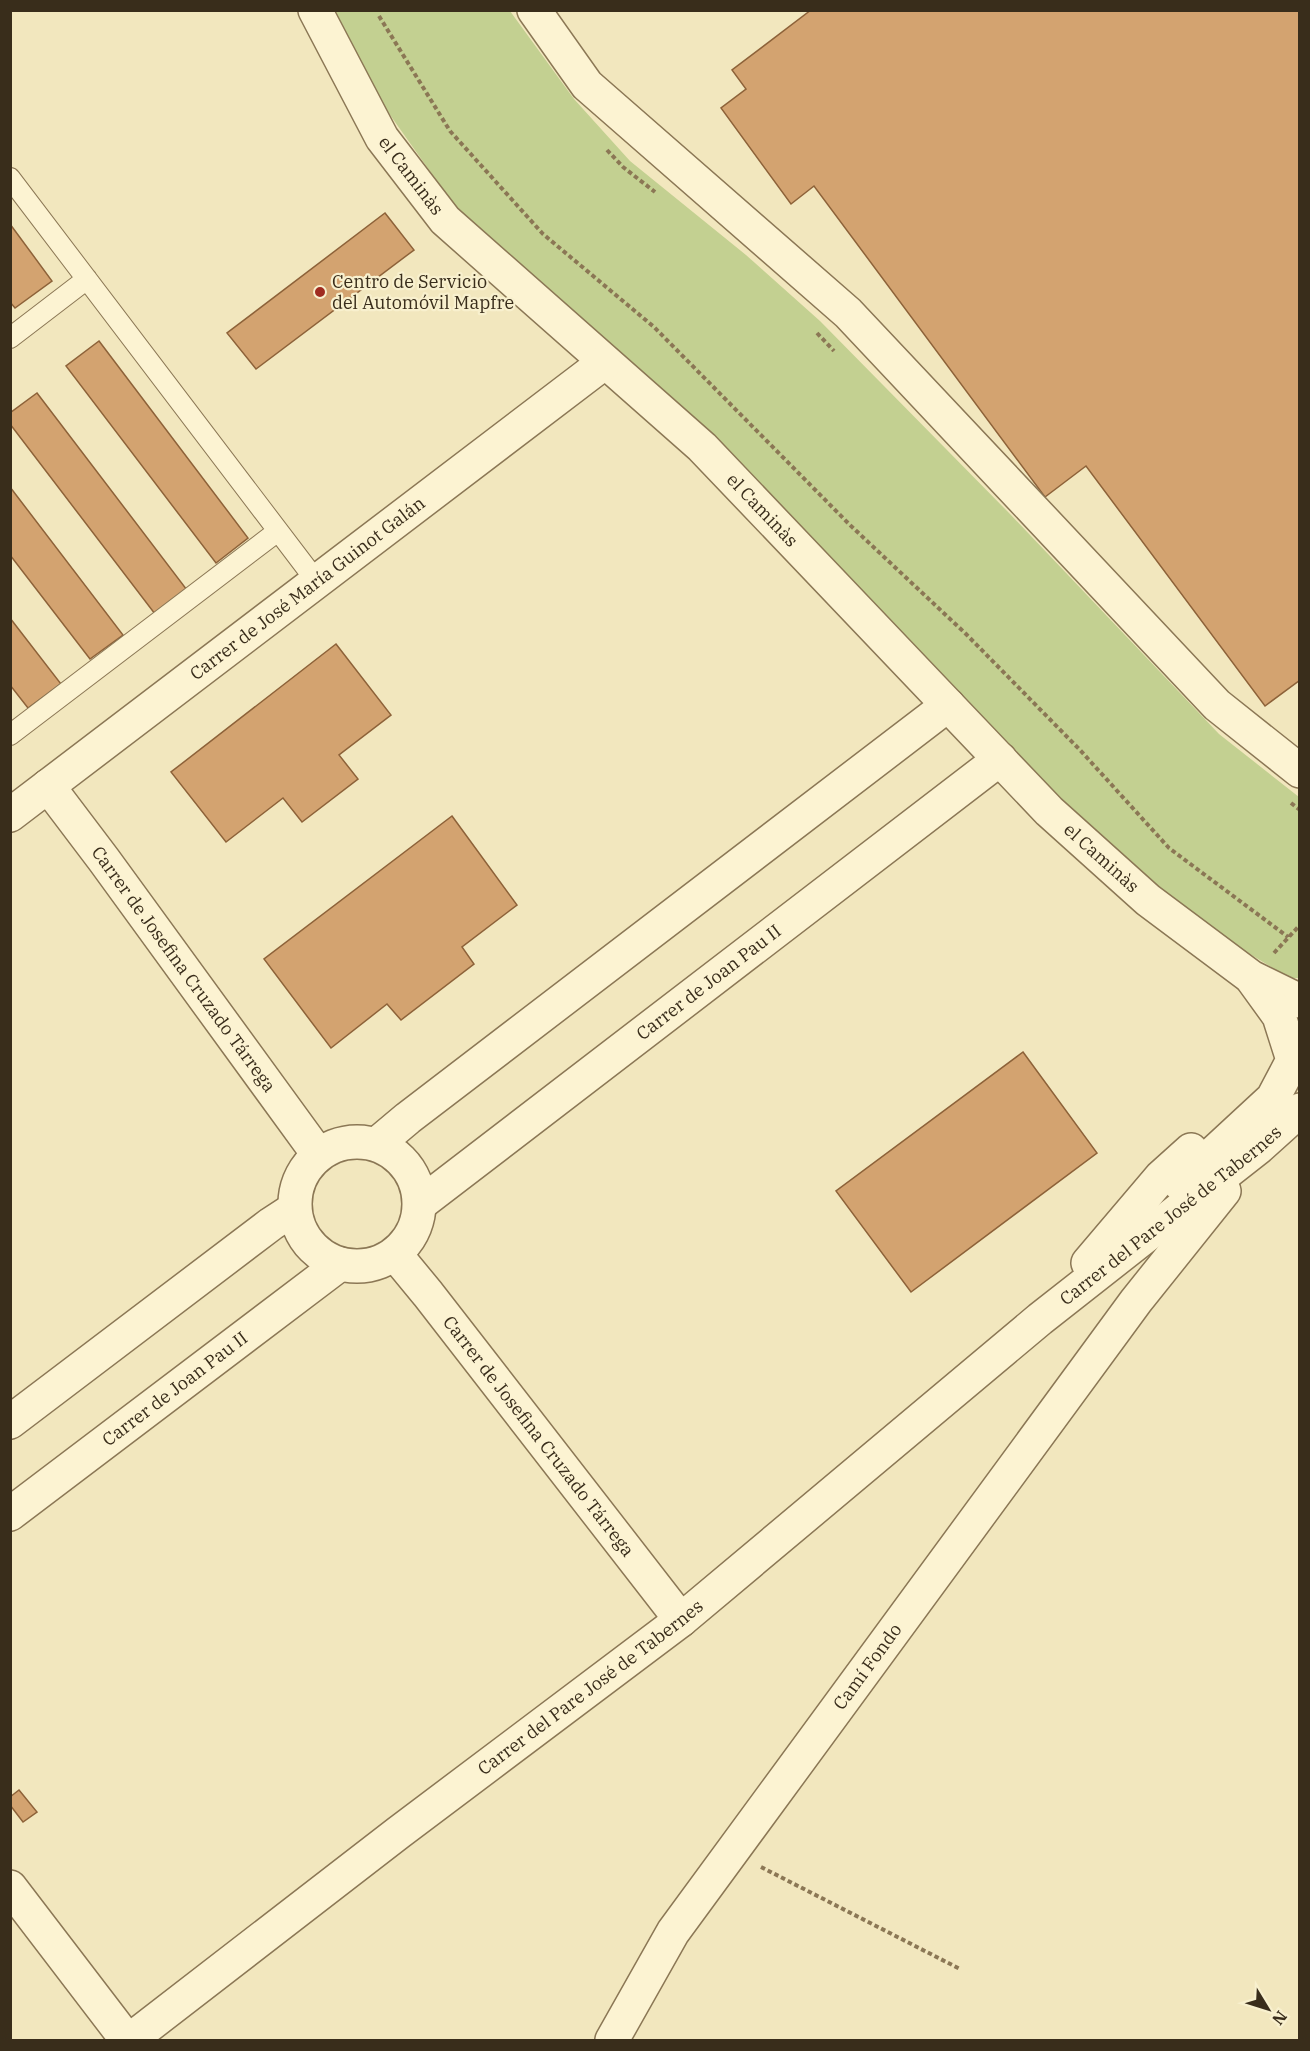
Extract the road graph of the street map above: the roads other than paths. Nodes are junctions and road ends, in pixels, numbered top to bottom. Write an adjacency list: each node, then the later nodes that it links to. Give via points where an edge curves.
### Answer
1 (315, 10): 6 (street, el Caminàs, via 382,138 445,220)
2 (534, 10): 12 (street, via 587,85 848,313)
3 (10, 178): 4 (lane)
4 (87, 279): 5 (lane); 7 (lane)
5 (10, 338)
6 (605, 362): 8 (street, Carrer de José María Guinot Galán); 9 (street, el Caminàs, via 702,447)
7 (278, 531): 8 (lane); 10 (lane)
8 (317, 582): 13 (street, Carrer de José María Guinot Galán)
9 (948, 705): 11 (street, el Caminàs); 19 (street)
10 (10, 735)
11 (1000, 759): 15 (street, el Caminàs, via 1049,811 1148,900); 22 (street, Carrer de Joan Pau II)
12 (1291, 784)
13 (48, 786): 14 (street, Carrer de José María Guinot Galán); 21 (street, Carrer de Josefina Cruzado Tárrega)
14 (12, 812)
15 (1251, 977): 16 (street, el Caminàs); 17 (street, el Caminàs, via 1279,1017)
16 (1299, 1001)
17 (1296, 1057): 24 (street, Camí Fondo, via 1273,1098 1171,1192); 29 (street, Carrer del Pare José de Tabernes, via 1161,1177)
18 (1299, 1110): 20 (street, Carrer del Pare José de Tabernes)
19 (377, 1144): 21 (street, via 347,1142); 22 (street, via 408,1167)
20 (1259, 1147): 24 (street, Carrer del Pare José de Tabernes); 28 (street, Camí Fondo)
21 (318, 1154): 23 (street, via 299,1179)
22 (420, 1204): 25 (street, via 413,1232)
23 (294, 1209): 26 (street, via 299,1230 308,1244); 30 (street)
24 (1146, 1235): 27 (street, Carrer del Pare José de Tabernes); 28 (street, Camí Fondo)
25 (394, 1254): 26 (street, via 368,1266); 32 (street, Carrer de Josefina Cruzado Tárrega)
26 (340, 1264): 31 (street, Carrer de Joan Pau II)
27 (1094, 1276): 28 (street); 29 (street, Carrer del Pare José de Tabernes)
28 (1136, 1301): 35 (street, Camí Fondo, via 673,1932)
29 (1040, 1319): 32 (street, Carrer del Pare José de Tabernes)
30 (10, 1422)
31 (10, 1514)
32 (681, 1620): 34 (street, Carrer del Pare José de Tabernes)
33 (10, 1887): 34 (street)
34 (129, 2040)
35 (612, 2040)

